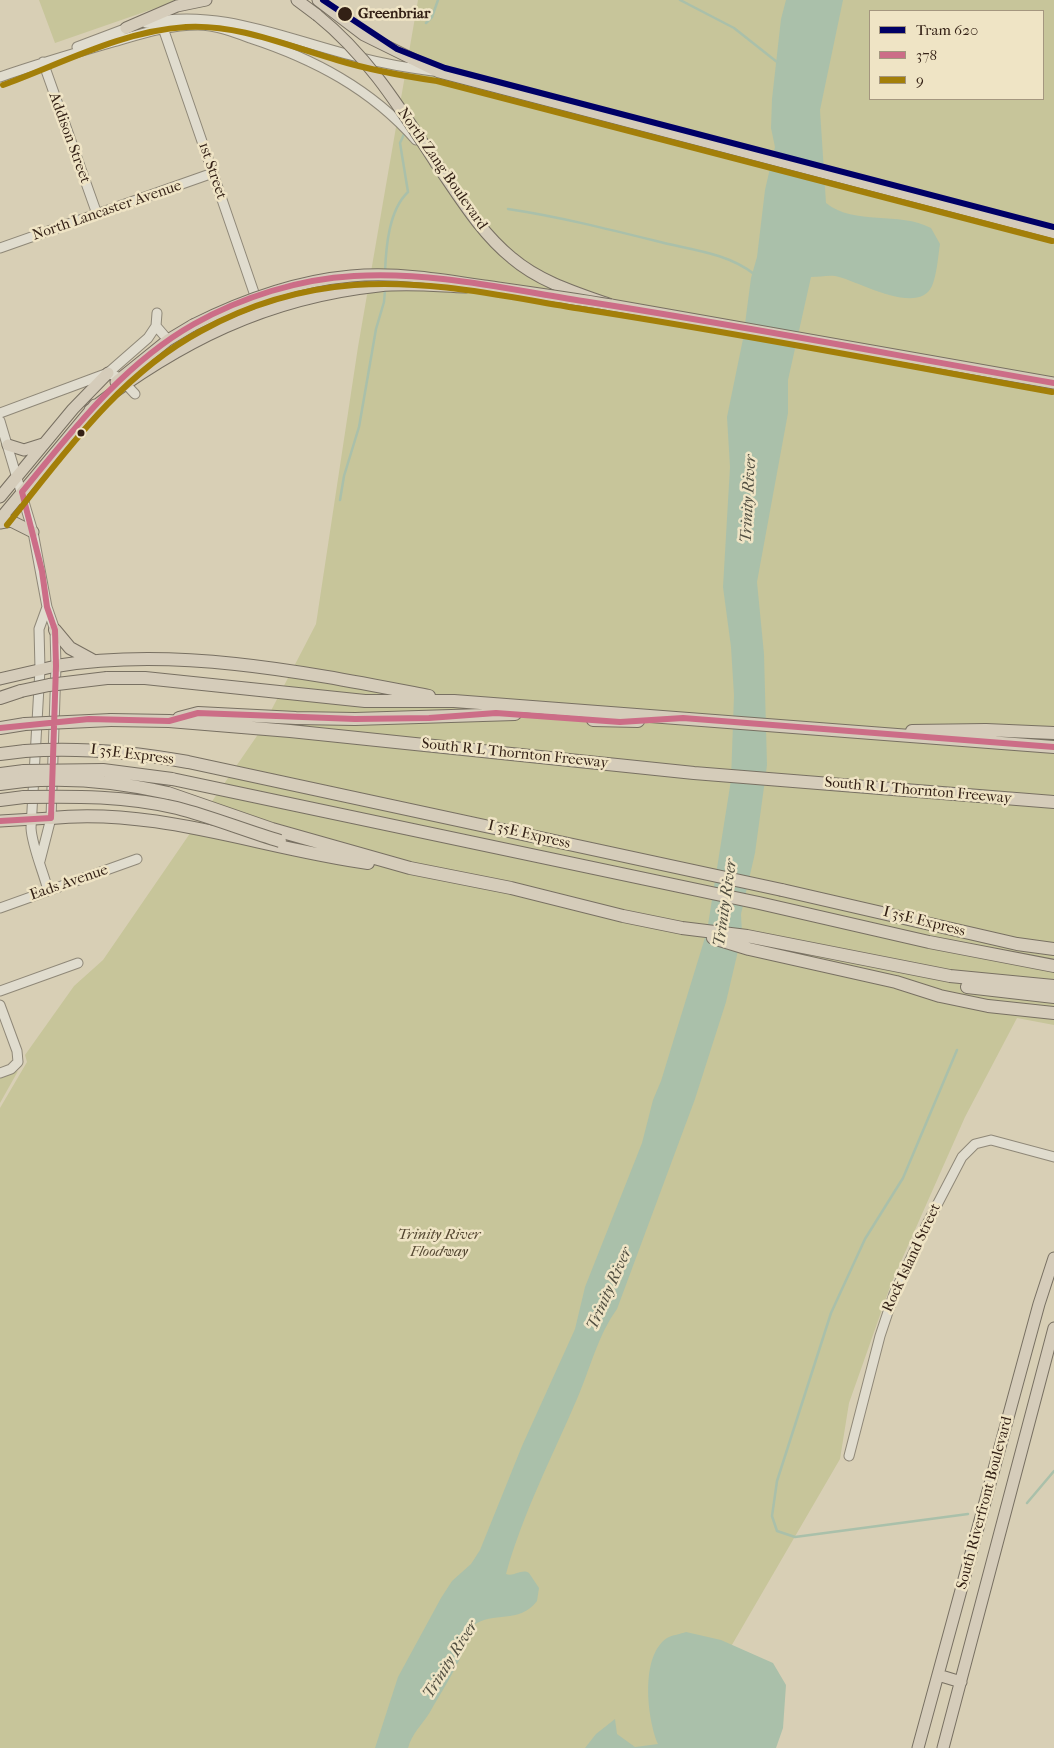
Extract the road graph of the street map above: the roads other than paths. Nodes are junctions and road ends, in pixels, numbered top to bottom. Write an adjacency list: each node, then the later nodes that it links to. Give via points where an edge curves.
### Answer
1 (206, 0): 4 (main road, via 177,6)
2 (297, 0): 9 (main road, North Zang Boulevard, bridge, via 337,31 367,63)
3 (319, 0): 7 (main road, via 381,45)
4 (126, 28): 6 (street); 7 (street, via 189,17 218,20 252,26 361,58)
5 (163, 28): 6 (street); 9 (street, bridge, via 201,25 231,31 301,57 342,77 393,116); 10 (street, 1st Street)
6 (43, 62): 8 (street); 11 (street, Addison Street)
7 (439, 72): 12 (main road)
8 (0, 77)
9 (436, 163): 15 (main road, North Zang Boulevard, bridge, via 477,222 513,259 563,288)
10 (213, 173): 11 (street, North Lancaster Avenue); 17 (street, 1st Street)
11 (97, 214): 13 (street, North Lancaster Avenue)
12 (1054, 234)
13 (0, 248)
14 (498, 288): 15 (main road, bridge); 17 (main road, bridge, via 380,286 304,300); 19 (main road, bridge, via 386,274 323,279 262,295 193,325)
15 (611, 305): 22 (main road)
16 (157, 313): 18 (street)
17 (261, 313): 21 (main road, via 200,337)
18 (156, 326): 19 (street); 20 (street, via 148,338)
19 (168, 340): 21 (main road)
20 (108, 373): 21 (street); 24 (street); 26 (main road)
21 (123, 380): 23 (street); 29 (main road, via 90,410)
22 (1054, 384)
23 (135, 394)
24 (0, 413)
25 (0, 421): 27 (street)
26 (45, 443): 27 (main road, via 24,450); 28 (main road)
27 (8, 446): 28 (street)
28 (17, 476): 29 (street); 30 (main road)
29 (22, 492): 31 (main road); 33 (street)
30 (0, 497)
31 (0, 519)
32 (0, 523): 33 (main road, via 11,521)
33 (34, 532): 34 (street)
34 (47, 607): 35 (street); 38 (street, via 39,629)
35 (55, 630): 36 (highway, via 70,648); 37 (street)
36 (92, 660): 37 (highway); 41 (highway, via 134,658 296,671)
37 (56, 666): 38 (main road); 54 (street)
38 (40, 669): 39 (main road); 55 (street)
39 (0, 679)
40 (0, 698): 41 (highway, bridge, via 48,685 107,678 145,678 365,701)
41 (454, 701): 42 (highway)
42 (683, 718): 43 (highway, via 620,722 496,713 400,719); 45 (highway)
43 (206, 719): 44 (highway, South R L Thornton Freeway, bridge, via 111,720); 53 (highway, South R L Thornton Freeway, via 694,773)
44 (0, 728)
45 (880, 732): 46 (highway, via 932,729); 47 (highway)
46 (1054, 733)
47 (1054, 747)
48 (0, 754): 64 (highway, I 35E Express, bridge, via 97,749 188,762 849,904 1000,940)
49 (0, 774): 50 (highway)
50 (24, 776): 51 (highway); 60 (highway, bridge, via 84,779 151,789 272,829); 66 (highway, bridge, via 86,769 172,779)
51 (0, 784)
52 (0, 800): 59 (highway, bridge, via 103,797 176,808)
53 (1054, 803)
54 (51, 818): 55 (main road); 58 (street); 59 (highway, via 86,814 140,818)
55 (32, 819): 56 (main road); 58 (street, via 33,840)
56 (0, 820)
57 (138, 860): 61 (street, Eads Avenue)
58 (40, 861): 61 (street)
59 (352, 861): 60 (highway)
60 (410, 868): 63 (highway)
61 (48, 890): 62 (street, Eads Avenue)
62 (0, 908)
63 (682, 928): 68 (highway, via 746,936 828,953 880,969 954,985); 72 (highway, via 749,949 896,982 940,996 988,1006)
64 (1054, 949)
65 (78, 963): 69 (street)
66 (1054, 966)
67 (1054, 986): 68 (highway)
68 (1026, 990): 70 (highway)
69 (0, 991)
70 (1054, 997)
71 (0, 1005): 73 (street, via 18,1062)
72 (1054, 1013)
73 (0, 1073)
74 (1054, 1157): 79 (street, Rock Island Street, via 991,1140 975,1144 962,1157 902,1274 884,1322)
75 (1054, 1258): 77 (main road, South Riverfront Boulevard)
76 (1054, 1328): 78 (main road, South Riverfront Boulevard)
77 (1002, 1443): 78 (main road); 80 (main road, South Riverfront Boulevard)
78 (1022, 1448): 81 (main road, South Riverfront Boulevard)
79 (849, 1456)
80 (938, 1675): 81 (main road); 82 (main road, South Riverfront Boulevard)
81 (961, 1682): 83 (main road, South Riverfront Boulevard)
82 (918, 1748)
83 (943, 1748)

